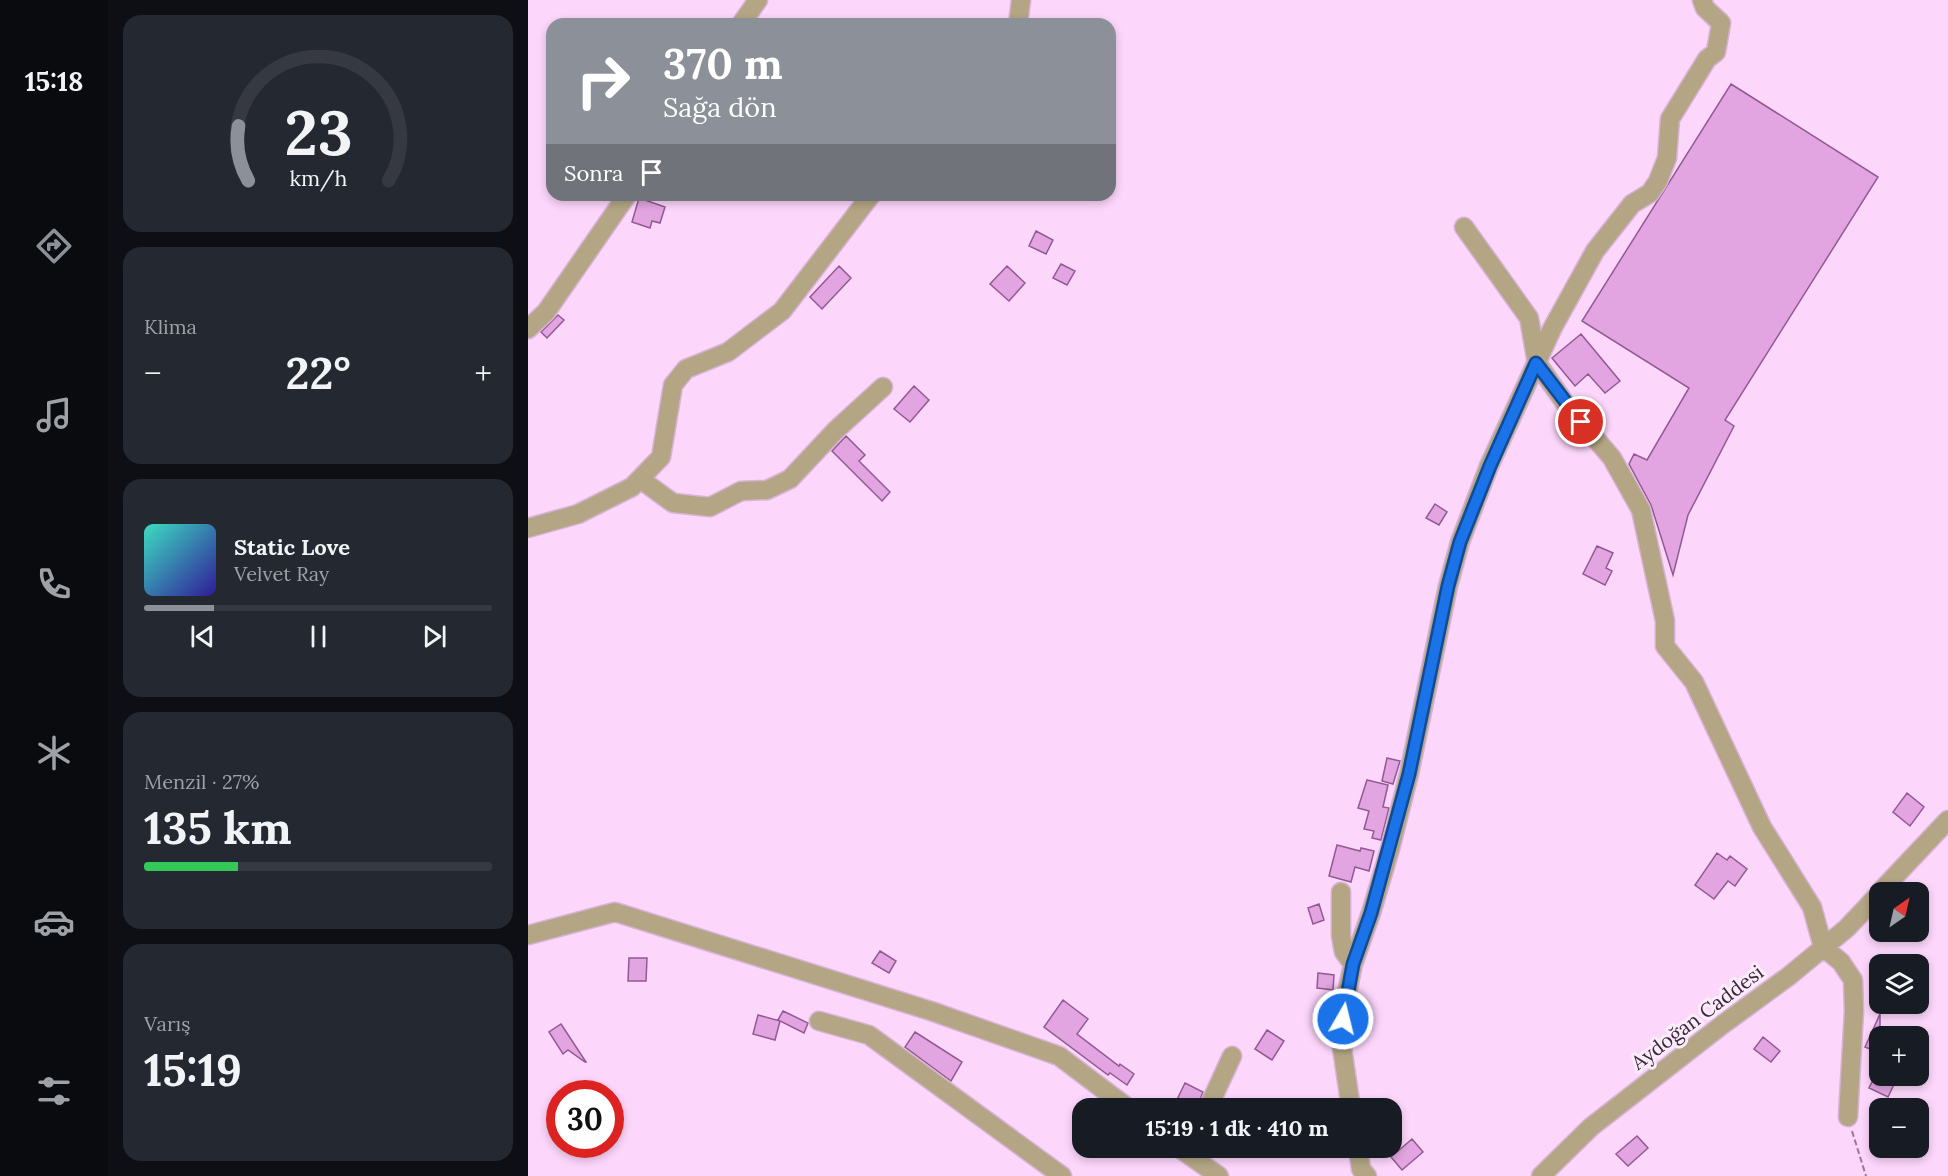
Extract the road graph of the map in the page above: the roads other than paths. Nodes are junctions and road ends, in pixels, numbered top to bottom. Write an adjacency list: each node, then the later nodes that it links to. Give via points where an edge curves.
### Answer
1 (758, 0): 4 (street)
2 (1021, 0): 5 (street)
3 (1702, 0): 10 (street, via 1721,23 1716,52 1707,59 1670,119 1667,158 1658,181 1650,193 1632,204 1595,251)
4 (745, 18)
5 (1018, 18)
6 (623, 201): 9 (street, via 546,312)
7 (866, 201): 12 (street, via 782,311 728,352 686,369 673,385 661,457)
8 (1464, 227): 10 (street, via 1529,318)
9 (528, 329)
10 (1536, 363): 19 (street, via 1612,458 1641,510 1665,621 1665,646 1694,682 1762,828 1812,907); 20 (street, via 1460,542 1390,849)
11 (883, 387): 12 (street, via 790,479 767,490 741,491 710,507 673,503)
12 (640, 479): 13 (street, via 632,487 578,514)
13 (528, 528)
14 (1948, 820): 15 (street, Aydoğan Caddesi)
15 (1890, 882)
16 (1341, 892): 20 (street, via 1341,936 1344,952)
17 (1869, 905): 19 (street, Aydoğan Caddesi)
18 (528, 935): 23 (street, via 615,912 921,1007 1059,1056)
19 (1823, 947): 26 (street, via 1841,962 1853,980); 32 (street, Aydoğan Caddesi, via 1591,1127)
20 (1353, 964): 25 (street, via 1341,1041)
21 (819, 1021): 29 (street, via 869,1035)
22 (1232, 1056): 24 (street)
23 (1115, 1098)
24 (1213, 1098)
25 (1350, 1098)
26 (1848, 1117)
27 (1203, 1158): 30 (street)
28 (1359, 1158): 31 (street)
29 (1062, 1176)
30 (1219, 1176)
31 (1367, 1176)
32 (1541, 1176)

